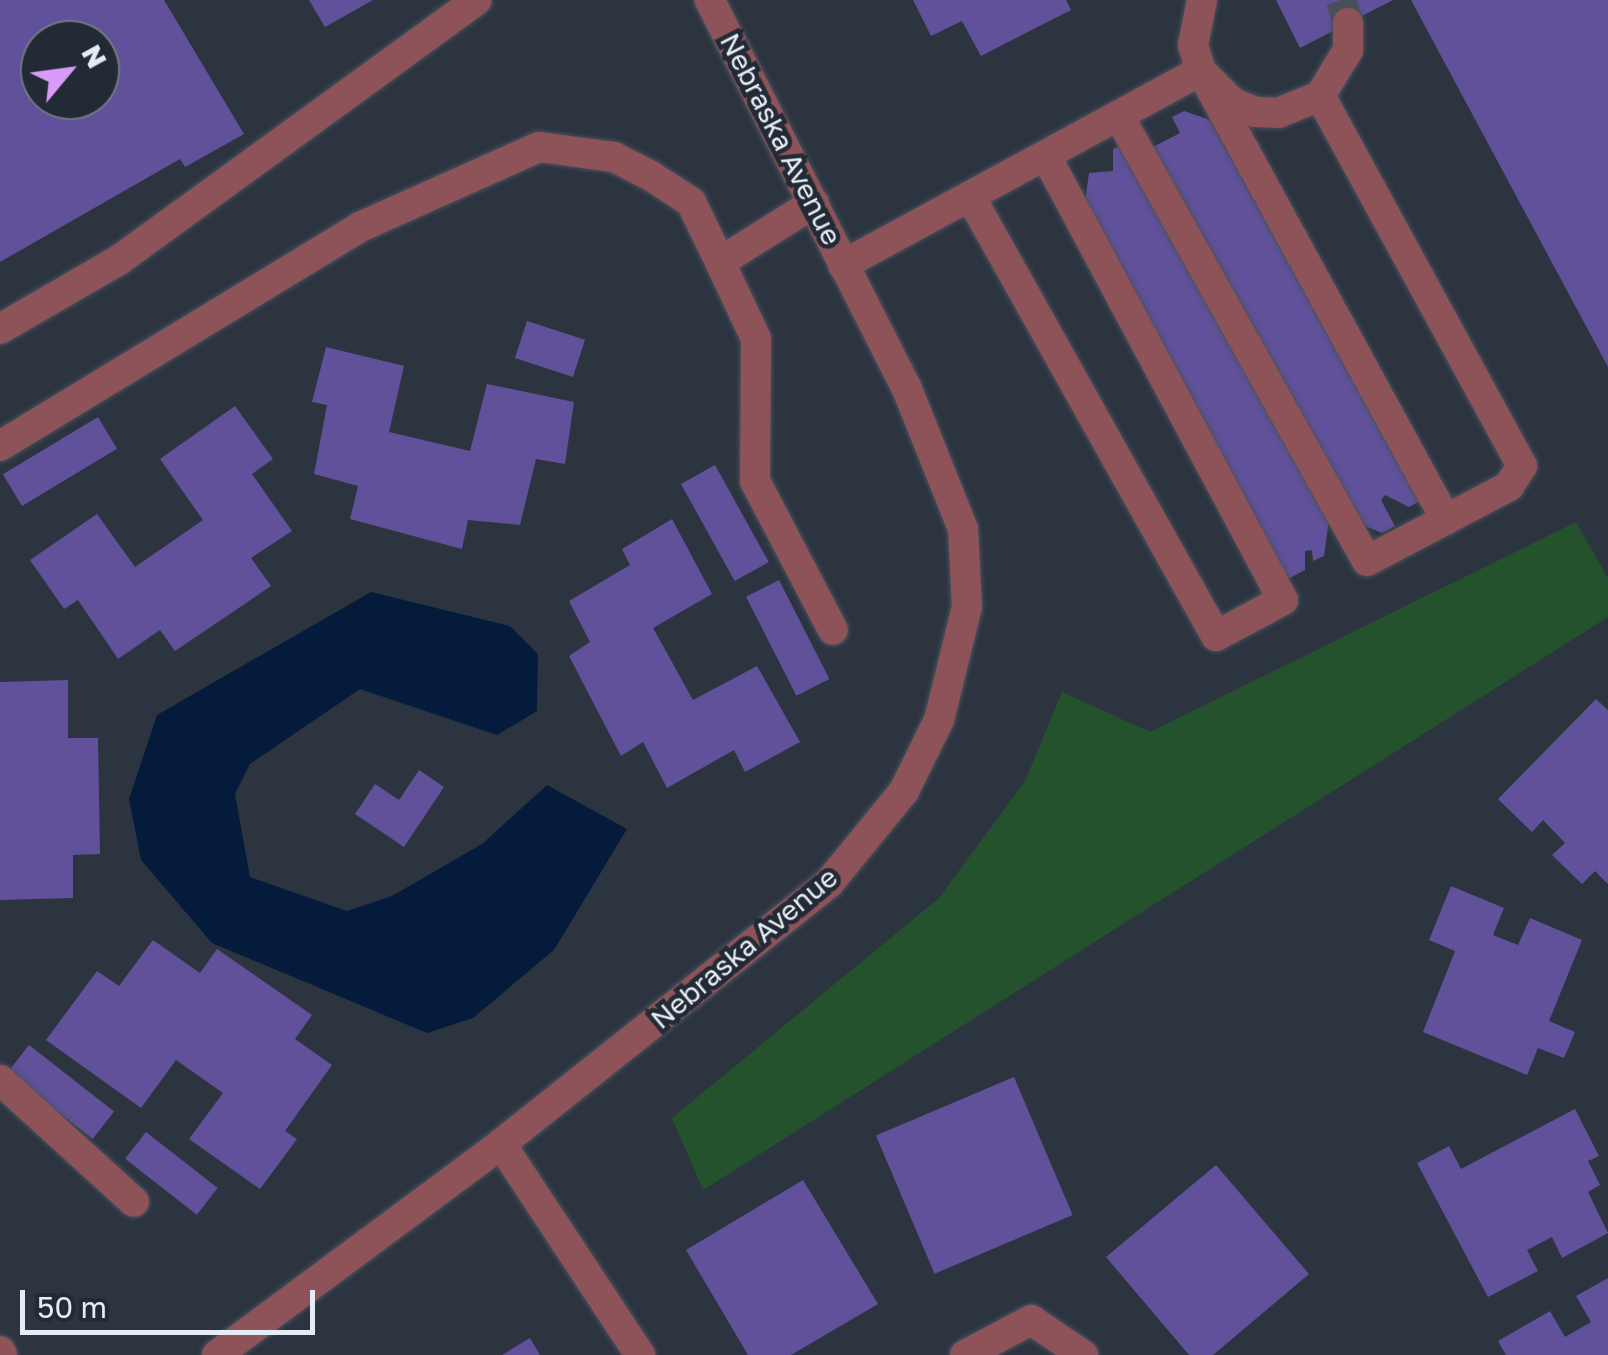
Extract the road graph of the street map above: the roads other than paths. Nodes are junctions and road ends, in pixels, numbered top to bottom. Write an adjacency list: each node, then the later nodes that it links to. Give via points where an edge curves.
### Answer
1 (478, 0): 13 (street, via 119,260)
2 (710, 0): 10 (street, Nebraska Avenue)
3 (1202, 0): 5 (street, via 1193,46)
4 (1348, 23): 6 (street, via 1348,50)
5 (1202, 71): 6 (street, via 1224,96 1255,112 1278,113); 7 (street); 15 (street)
6 (1320, 96): 15 (street, via 1522,466 1509,486)
7 (1119, 116): 8 (street); 15 (street, via 1367,561)
8 (1046, 156): 9 (street); 9 (street, via 1283,600 1216,636)
9 (970, 196): 12 (street)
10 (814, 204): 11 (street); 12 (street, Nebraska Avenue)
11 (720, 262): 14 (street, via 690,202 651,176 614,156 539,146 360,227); 16 (street, via 756,339 755,481)
12 (843, 264): 18 (street, Nebraska Avenue, via 907,390 963,529 966,607 939,720 904,791 829,883)
13 (0, 329)
14 (0, 446)
15 (1446, 520)
16 (833, 630)
17 (0, 1080): 19 (street)
18 (501, 1144): 20 (street, Nebraska Avenue); 22 (street)
19 (134, 1202)
20 (252, 1344): 21 (street, Nebraska Avenue)
21 (217, 1355)
22 (640, 1355)
23 (965, 1355): 24 (street, via 1032,1320)
24 (1084, 1355)

